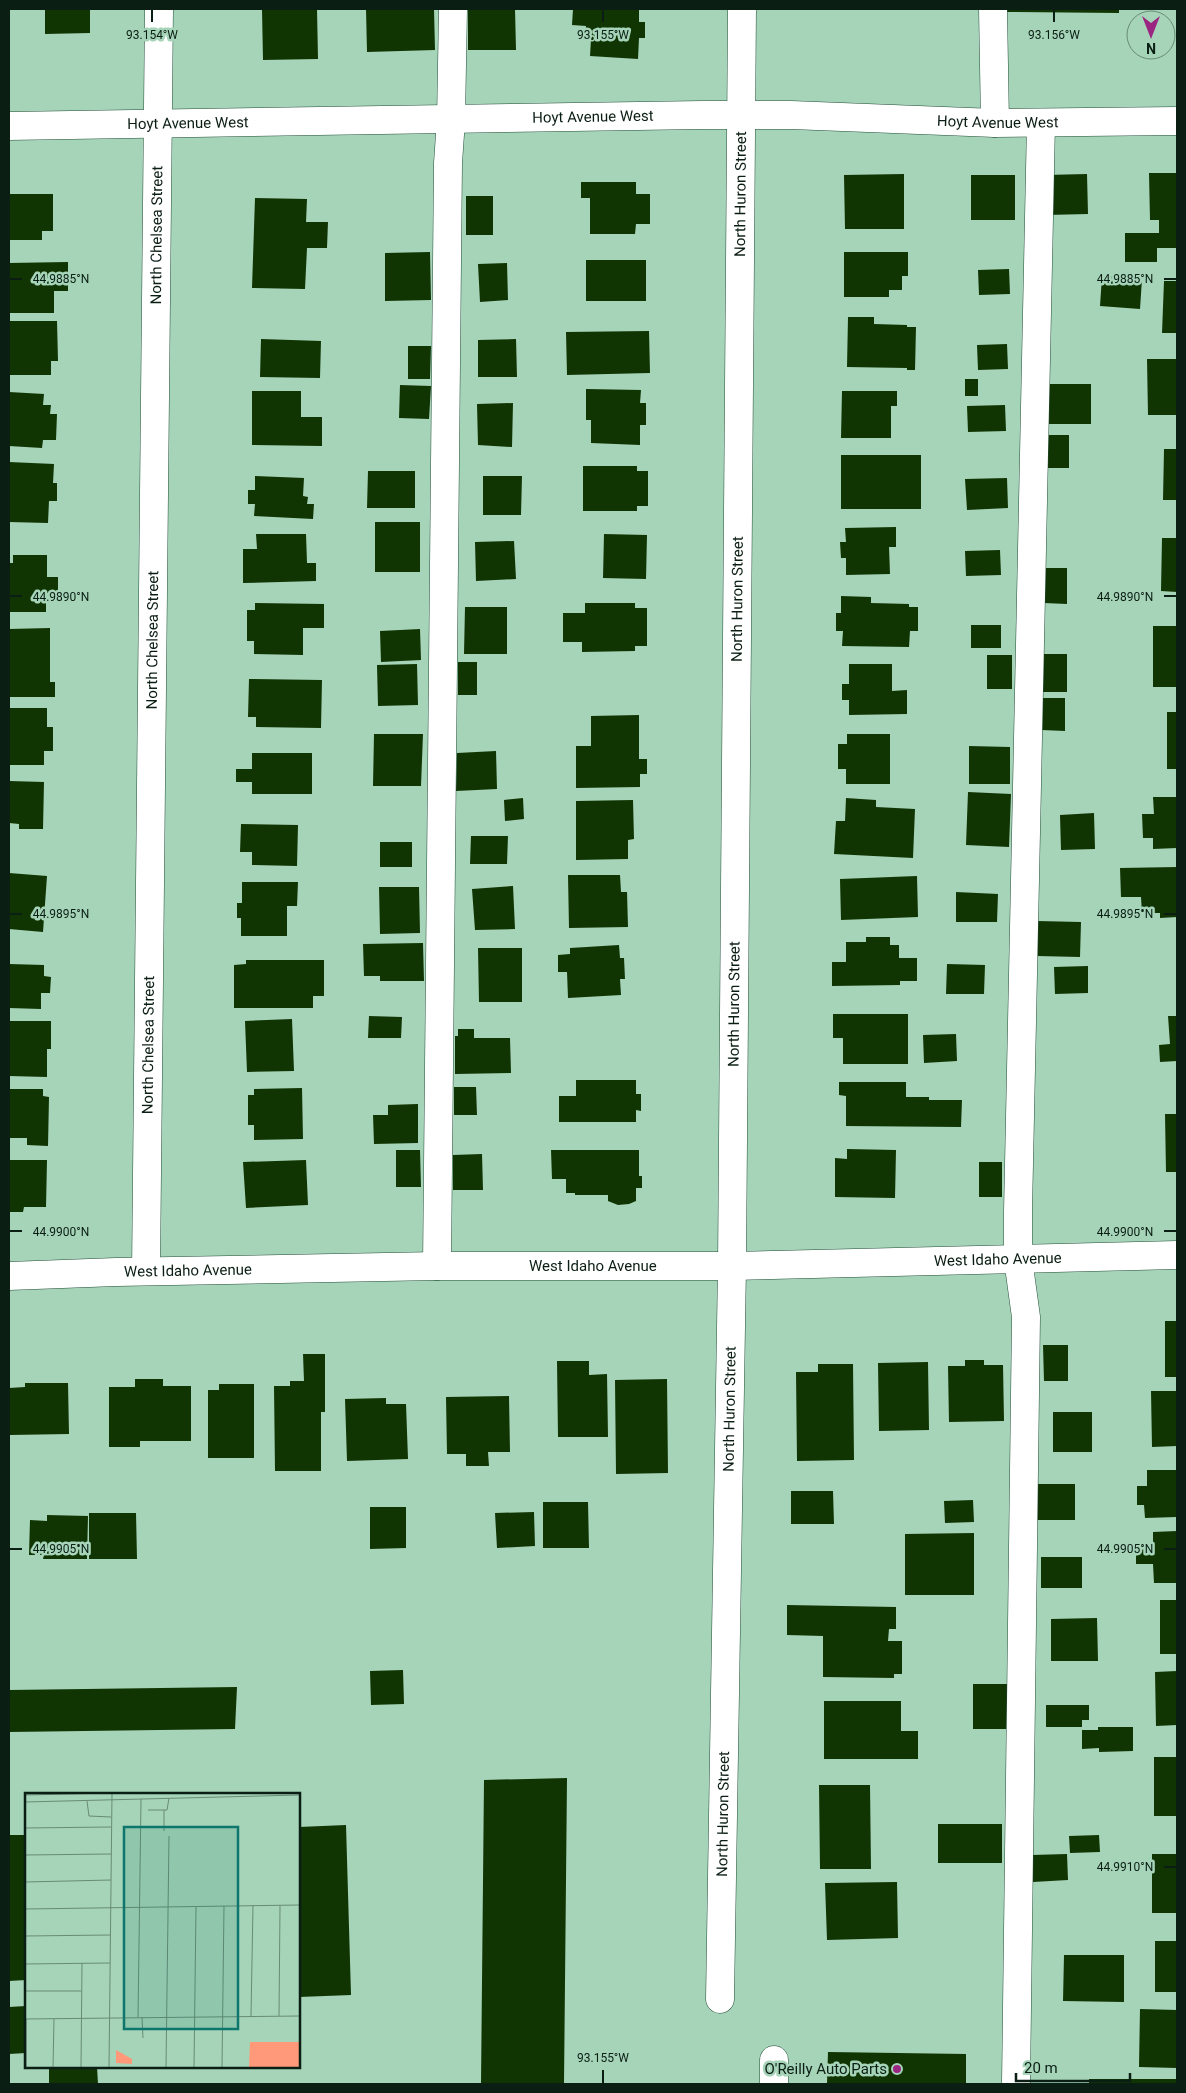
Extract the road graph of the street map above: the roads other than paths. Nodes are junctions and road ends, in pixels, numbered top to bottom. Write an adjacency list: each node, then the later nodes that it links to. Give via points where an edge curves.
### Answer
1 (159, 9): 10 (street, North Chelsea Street)
2 (453, 9): 6 (street)
3 (742, 9): 5 (street, North Huron Street)
4 (993, 9): 8 (street)
5 (741, 116): 6 (street, Hoyt Avenue West); 8 (street, Hoyt Avenue West); 15 (street, North Huron Street)
6 (451, 120): 10 (street, Hoyt Avenue West); 14 (street, via 447,183)
7 (1177, 121): 9 (street, Hoyt Avenue West)
8 (995, 123): 9 (street, Hoyt Avenue West)
9 (1041, 123): 13 (street)
10 (158, 124): 11 (street, Hoyt Avenue West); 16 (street, North Chelsea Street)
11 (9, 126)
12 (1177, 1255): 13 (street, West Idaho Avenue)
13 (1018, 1259): 15 (street, West Idaho Avenue); 19 (street, via 1026,1317)
14 (437, 1266): 15 (street, West Idaho Avenue); 16 (street, West Idaho Avenue)
15 (732, 1266): 18 (street, North Huron Street)
16 (146, 1272): 17 (street, West Idaho Avenue)
17 (9, 1276)
18 (720, 1999)
19 (1016, 2084)

